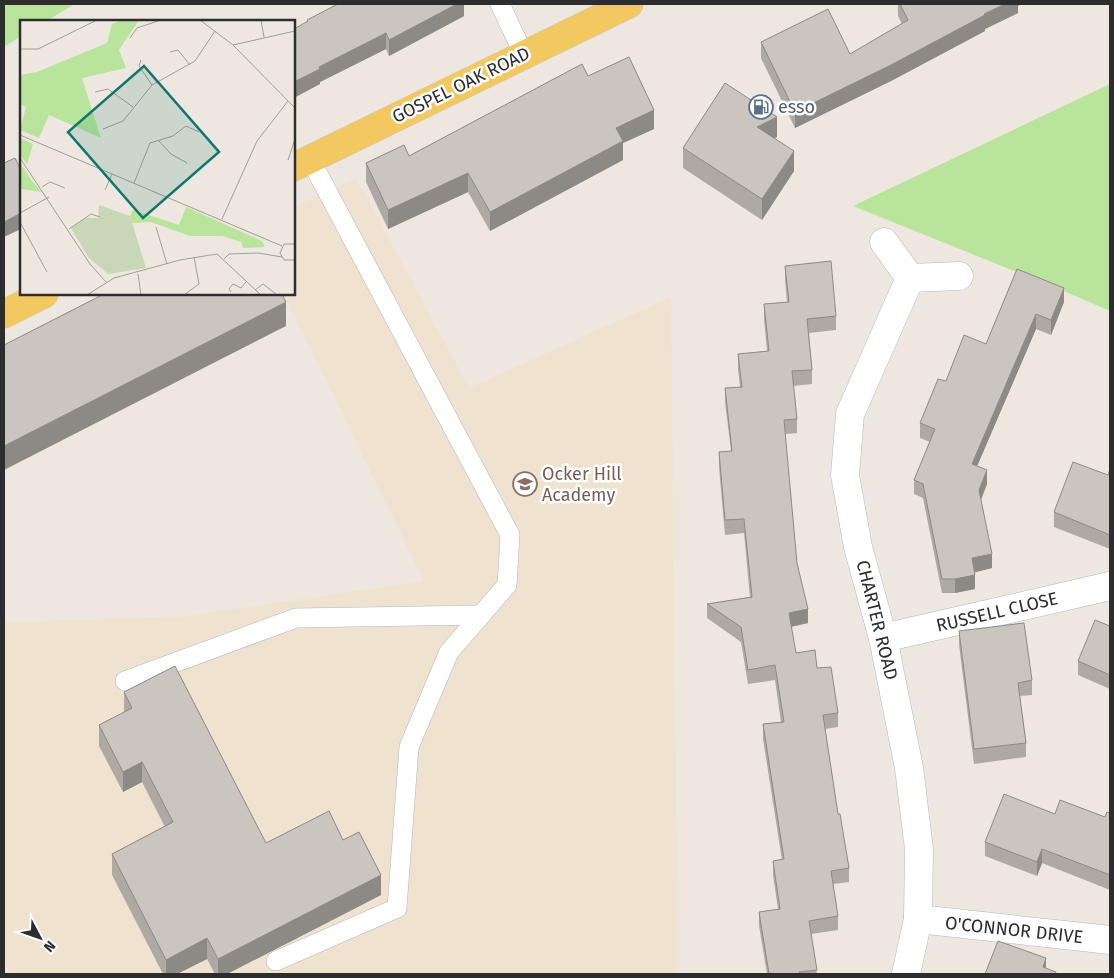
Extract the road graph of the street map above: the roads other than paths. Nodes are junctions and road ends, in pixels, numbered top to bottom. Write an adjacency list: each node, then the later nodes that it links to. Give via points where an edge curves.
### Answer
1 (500, 4): 3 (lane)
2 (629, 4): 3 (main road, GOSPEL OAK ROAD)
3 (524, 54): 4 (main road, GOSPEL OAK ROAD)
4 (302, 163): 11 (lane, via 510,535 507,585)
5 (884, 242): 7 (street)
6 (959, 276): 7 (street)
7 (910, 278): 12 (street, CHARTER ROAD, via 850,414 845,475 858,547)
8 (42, 295): 9 (main road)
9 (4, 314)
10 (1110, 586): 12 (street, RUSSELL CLOSE)
11 (481, 615): 13 (lane, via 296,618); 16 (lane, via 449,652 409,747 397,908)
12 (883, 638): 14 (street, CHARTER ROAD, via 909,768 919,849)
13 (125, 681)
14 (918, 919): 15 (street, O'CONNOR DRIVE); 17 (street, CHARTER ROAD)
15 (1110, 940)
16 (276, 961)
17 (906, 974)

